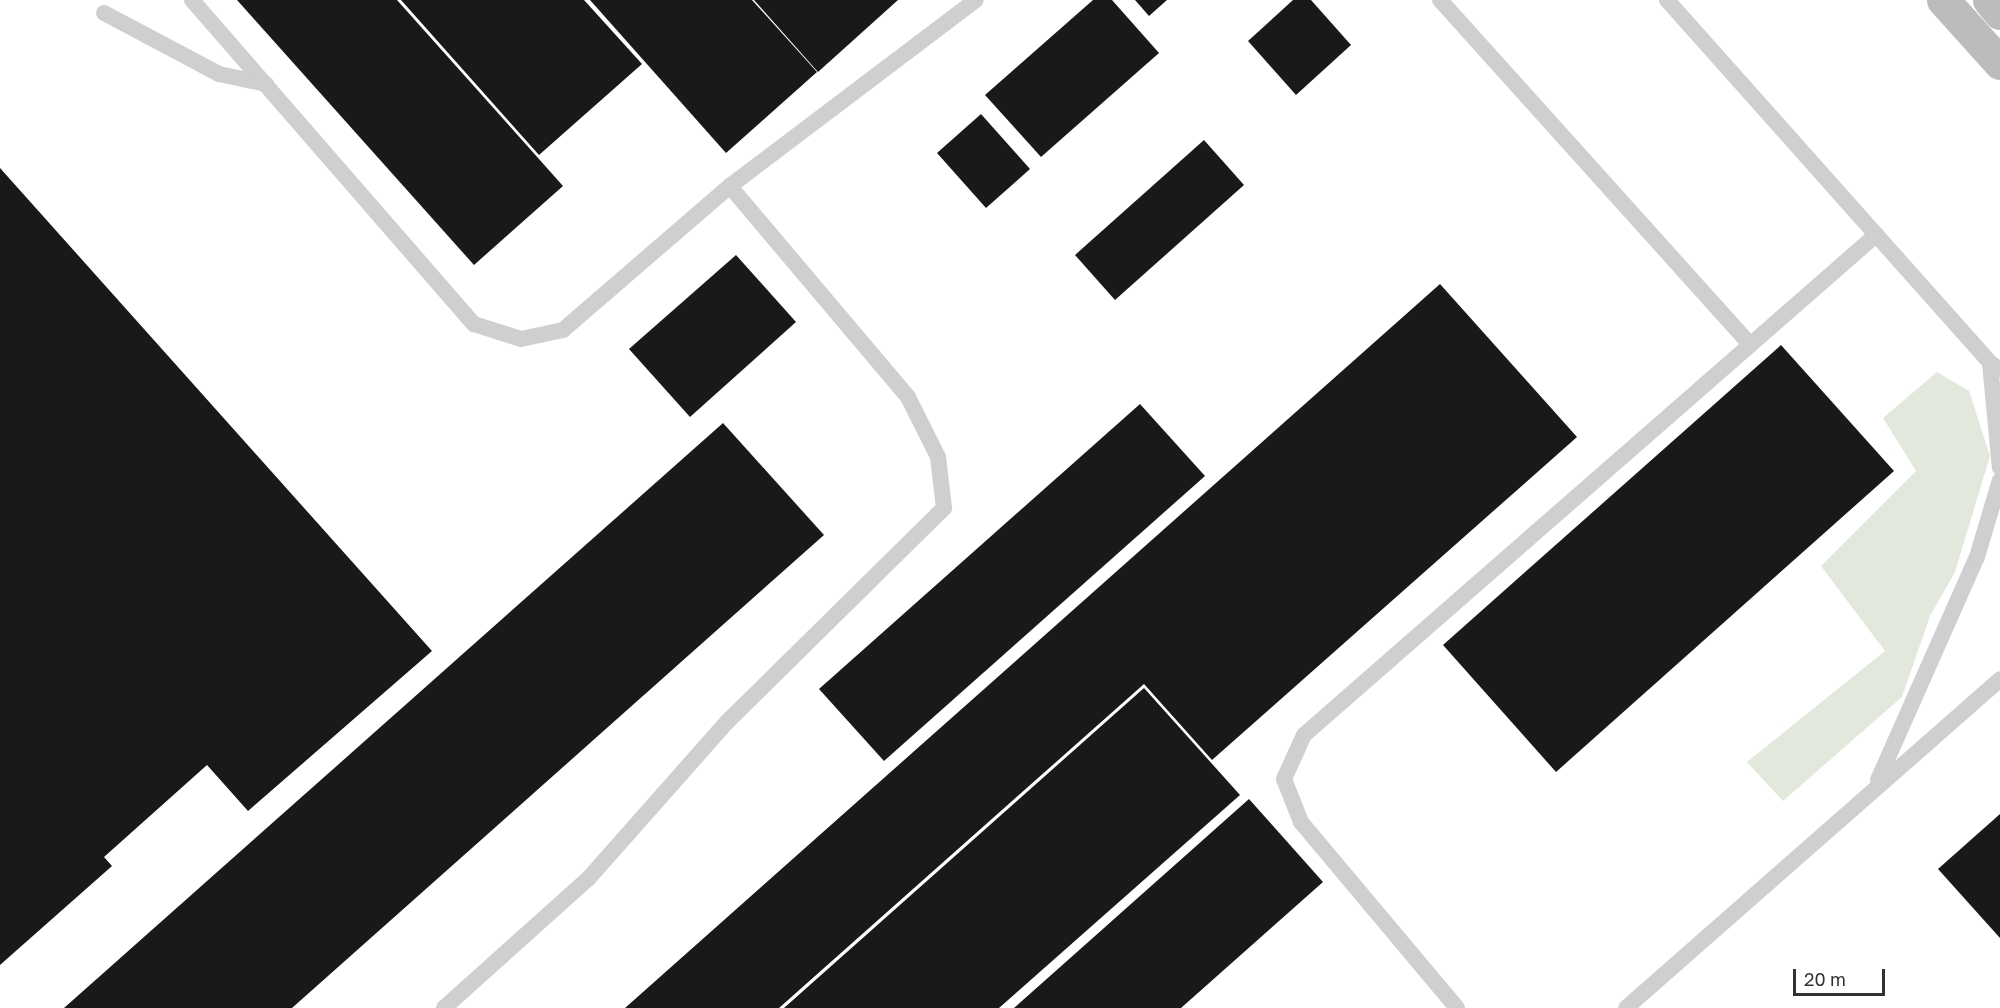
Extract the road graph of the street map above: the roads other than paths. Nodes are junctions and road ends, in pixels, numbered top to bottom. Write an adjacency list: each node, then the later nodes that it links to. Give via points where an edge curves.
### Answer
1 (192, 0): 10 (lane)
2 (976, 0): 11 (lane)
3 (1440, 0): 13 (lane)
4 (1667, 0): 12 (lane)
5 (1943, 0): 9 (street)
6 (1989, 0): 8 (street)
7 (104, 13): 10 (lane, via 219,74)
8 (2000, 13)
9 (2000, 63)
10 (266, 84): 11 (lane, via 474,324 521,339 562,330)
11 (730, 186): 19 (lane, via 908,397 938,457 944,508 728,722 588,879)
12 (1876, 235): 13 (lane); 14 (lane)
13 (1751, 345): 20 (lane, via 1304,735 1288,770 1284,779 1301,822)
14 (1995, 366): 15 (lane)
15 (2000, 468)
16 (2000, 480): 18 (lane, via 1977,557)
17 (2000, 679): 18 (lane)
18 (1877, 784): 21 (lane)
19 (444, 1008)
20 (1456, 1008)
21 (1626, 1008)

